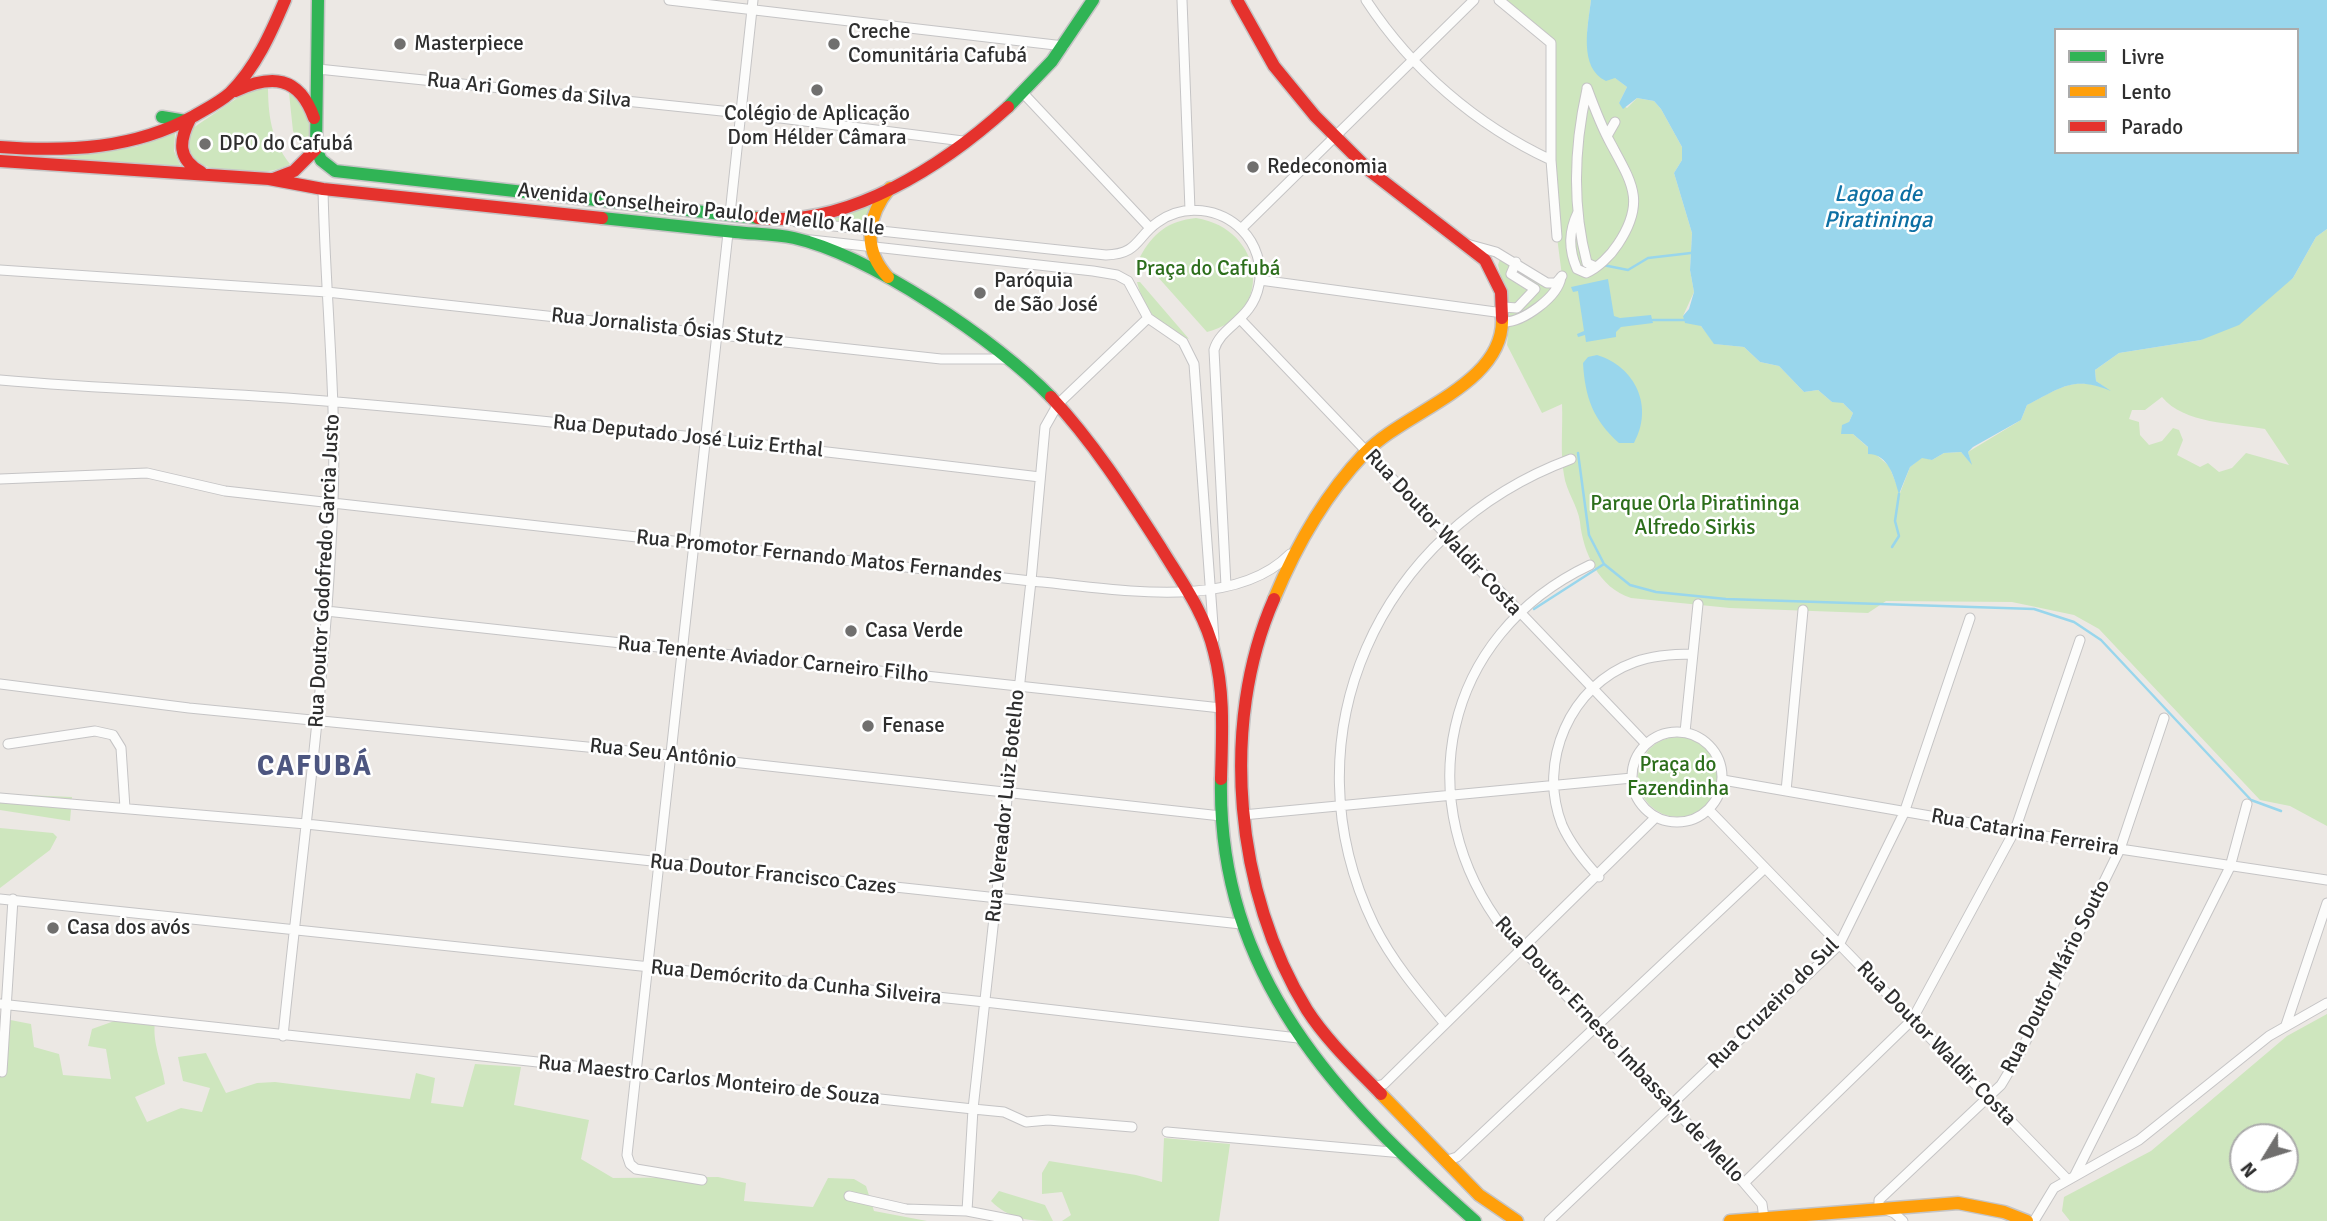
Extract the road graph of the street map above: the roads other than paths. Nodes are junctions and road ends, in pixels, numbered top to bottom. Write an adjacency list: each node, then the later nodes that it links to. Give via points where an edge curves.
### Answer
1 (285, 0): 15 (main road, via 254,62)
2 (318, 0): 13 (main road)
3 (669, 0): 10 (street)
4 (1093, 0): 11 (main road)
5 (1182, 0): 32 (street)
6 (1237, 0): 22 (main road, via 1274,66)
7 (1366, 0): 12 (street)
8 (1474, 0): 12 (street)
9 (1499, 0): 26 (street, via 1551,43)
10 (753, 5): 11 (street); 16 (street)
11 (1064, 46): 14 (main road)
12 (1410, 60): 22 (street); 26 (street, via 1501,134)
13 (318, 69): 16 (street, Rua Ari Gomes da Silva); 20 (main road)
14 (1023, 93): 23 (main road); 36 (street)
15 (229, 94): 18 (main road); 20 (main road, via 263,79 286,82 308,102)
16 (741, 113): 23 (street, Rua Ari Gomes da Silva); 34 (street)
17 (162, 117): 18 (main road)
18 (188, 120): 24 (main road, via 103,147 51,151); 28 (main road, via 180,151 189,166)
19 (1615, 122): 21 (street)
20 (316, 125): 25 (main road)
21 (1607, 136): 33 (street, via 1587,88 1577,160); 47 (street, via 1630,176 1634,208 1615,250)
22 (1335, 137): 37 (street); 42 (main road, via 1391,188)
23 (963, 141): 30 (main road)
24 (0, 146)
25 (316, 149): 29 (main road, via 294,171); 34 (main road, Avenida Conselheiro Paulo de Mello Kalle, via 321,160 344,174)
26 (1551, 160): 40 (street)
27 (2, 163): 28 (main road)
28 (208, 175): 29 (main road)
29 (269, 179): 31 (main road, Avenida Conselheiro Paulo de Mello Kalle)
30 (896, 183): 35 (main road, via 828,214); 38 (main road, via 877,206)
31 (323, 189): 39 (main road, Avenida Conselheiro Paulo de Mello Kalle); 53 (street, Rua Doutor Godofredo Garcia Justo)
32 (1190, 210): 36 (street, via 1168,216); 37 (street, via 1223,216)
33 (1578, 212): 43 (street); 46 (street, via 1570,233)
34 (730, 214): 35 (main road, Avenida Conselheiro Paulo de Mello Kalle)
35 (784, 221): 38 (street, Avenida Conselheiro Paulo de Mello Kalle)
36 (1150, 228): 38 (street, Avenida Conselheiro Paulo de Mello Kalle, via 1132,249 1106,255)
37 (1241, 229): 50 (street, via 1257,256)
38 (871, 232): 44 (main road)
39 (728, 233): 41 (main road, Avenida Conselheiro Paulo de Mello Kalle); 61 (street)
40 (1557, 237)
41 (794, 238): 44 (street, Avenida Conselheiro Paulo de Mello Kalle); 52 (main road, via 842,256)
42 (1468, 244): 45 (street); 58 (main road, via 1491,269 1501,292)
43 (1583, 246): 46 (street); 47 (street, via 1587,263)
44 (869, 247): 52 (main road, via 880,269); 59 (street, Avenida Conselheiro Paulo de Mello Kalle, via 1117,275 1128,281)
45 (1516, 262): 49 (street); 51 (street, via 1511,274)
46 (1574, 263): 47 (street, via 1586,273)
47 (1596, 267)
48 (0, 271): 53 (street, Rua Jornalista Ósias Stutz)
49 (1538, 279): 51 (street); 54 (street); 54 (street, via 1556,283 1562,276)
50 (1260, 280): 58 (street); 60 (street, via 1256,298)
51 (1530, 286): 55 (street, via 1535,289)
52 (902, 288): 62 (main road)
53 (327, 292): 61 (street, Rua Jornalista Ósias Stutz); 64 (street, Rua Doutor Godofredo Garcia Justo)
54 (1552, 295): 56 (street)
55 (1526, 300): 56 (street); 57 (street)
56 (1536, 309): 57 (street)
57 (1521, 311): 58 (street); 58 (street, via 1514,321)
58 (1503, 314): 67 (main road, via 1499,348 1480,373)
59 (1147, 318): 65 (street); 78 (street, via 1188,348 1194,363)
60 (1241, 320): 67 (street, Rua Doutor Waldir Costa); 77 (street, via 1218,340 1213,356)
61 (717, 333): 62 (street, Rua Jornalista Ósias Stutz, via 940,359); 66 (street)
62 (1007, 359): 65 (main road)
63 (0, 380): 64 (street, Rua Deputado José Luiz Erthal)
64 (335, 402): 66 (street, Rua Deputado José Luiz Erthal); 71 (street, Rua Doutor Godofredo Garcia Justo)
65 (1058, 404): 69 (street, Rua Vereador Luiz Botelho, via 1045,427); 79 (main road, via 1114,477)
66 (706, 438): 69 (street, Rua Deputado José Luiz Erthal); 73 (street)
67 (1366, 451): 72 (street, Rua Doutor Waldir Costa); 74 (main road, via 1337,485)
68 (1571, 459): 72 (street, via 1487,500)
69 (1040, 477): 76 (street, Rua Vereador Luiz Botelho)
70 (0, 479): 71 (street, Rua Promotor Fernando Matos Fernandes, via 147,473 216,490)
71 (332, 503): 73 (street, Rua Promotor Fernando Matos Fernandes); 82 (street, Rua Doutor Godofredo Garcia Justo)
72 (1444, 534): 83 (street, Rua Doutor Waldir Costa); 107 (street, via 1392,598 1361,659 1344,726)
73 (693, 543): 76 (street, Rua Promotor Fernando Matos Fernandes); 86 (street)
74 (1295, 549): 77 (street, Rua Promotor Fernando Matos Fernandes, via 1272,569); 111 (main road, via 1265,615 1244,701)
75 (1590, 565): 83 (street, Rua Doutor Ernesto Imbassahy de Mello)
76 (1031, 581): 79 (street, Rua Promotor Fernando Matos Fernandes); 90 (street, Rua Vereador Luiz Botelho)
77 (1226, 586): 78 (street, Rua Promotor Fernando Matos Fernandes)
78 (1210, 590): 79 (street, Rua Promotor Fernando Matos Fernandes); 87 (street)
79 (1187, 592): 87 (main road)
80 (1698, 604): 88 (street)
81 (1803, 610): 102 (street)
82 (326, 611): 86 (street, Rua Tenente Aviador Carneiro Filho); 94 (street, Rua Doutor Godofredo Garcia Justo)
83 (1519, 612): 91 (street, Rua Doutor Waldir Costa); 104 (street, Rua Doutor Ernesto Imbassahy de Mello, via 1483,656 1461,704 1450,753)
84 (1970, 618): 110 (street, Rua Cruzeiro do Sul)
85 (2080, 640): 115 (street)
86 (682, 650): 90 (street, Rua Tenente Aviador Carneiro Filho); 98 (street)
87 (1215, 651): 92 (main road)
88 (1693, 654): 91 (street, via 1633,663); 95 (street)
89 (0, 684): 94 (street, Rua Seu Antônio)
90 (1019, 687): 92 (street, Rua Tenente Aviador Carneiro Filho); 103 (street, Rua Vereador Luiz Botelho)
91 (1592, 689): 97 (street, Rua Doutor Waldir Costa); 101 (street, via 1564,728 1555,759)
92 (1221, 708): 112 (main road)
93 (2164, 718): 116 (street, Rua Doutor Mário Souto)
94 (317, 719): 98 (street, Rua Seu Antônio); 114 (street, Rua Doutor Godofredo Garcia Justo)
95 (1685, 732): 97 (street, via 1667,733); 100 (street, via 1713,749)
96 (8, 744): 108 (street, via 95,731 113,735 121,748)
97 (1646, 744): 99 (street, via 1635,760)
98 (669, 755): 103 (street, Rua Seu Antônio); 117 (street)
99 (1632, 778): 101 (street); 113 (street, via 1639,801)
100 (1723, 780): 102 (street, Rua Catarina Ferreira); 109 (street)
101 (1554, 786): 104 (street); 120 (street, via 1568,838)
102 (1786, 791): 110 (street, Rua Catarina Ferreira)
103 (1008, 794): 112 (street, Rua Seu Antônio); 124 (street, Rua Vereador Luiz Botelho)
104 (1449, 794): 107 (street); 129 (street, Rua Doutor Ernesto Imbassahy de Mello, via 1467,870 1490,912)
105 (0, 797): 108 (street, Rua Doutor Francisco Cazes)
106 (2246, 804): 118 (street)
107 (1341, 805): 111 (street); 135 (street, via 1348,848 1374,925)
108 (125, 808): 114 (street, Rua Doutor Francisco Cazes)
109 (1709, 810): 113 (street, via 1684,822); 119 (street, Rua Doutor Waldir Costa)
110 (1904, 813): 115 (street, Rua Catarina Ferreira); 128 (street, Rua Cruzeiro do Sul)
111 (1243, 815): 142 (main road, via 1255,890 1296,992 1325,1035)
112 (1221, 816): 126 (main road, via 1226,864)
113 (1656, 817): 120 (street)
114 (306, 824): 117 (street, Rua Doutor Francisco Cazes); 127 (street, Rua Doutor Godofredo Garcia Justo)
115 (2015, 830): 116 (street, Rua Catarina Ferreira); 134 (street)
116 (2120, 849): 118 (street, Rua Catarina Ferreira); 143 (street, Rua Doutor Mário Souto, via 2019,1055)
117 (658, 863): 124 (street, Rua Doutor Francisco Cazes); 130 (street)
118 (2230, 867): 121 (street, Rua Catarina Ferreira); 150 (street)
119 (1765, 868): 128 (street, Rua Doutor Waldir Costa); 137 (street)
120 (1599, 877): 129 (street)
121 (2327, 880)
122 (0, 899): 123 (street, Rua Demócrito da Cunha Silveira)
123 (13, 899): 127 (street, Rua Demócrito da Cunha Silveira); 133 (street)
124 (995, 899): 126 (street, Rua Doutor Francisco Cazes); 131 (street, Rua Vereador Luiz Botelho)
125 (2327, 902): 136 (street)
126 (1241, 924): 139 (main road, via 1274,1001)
127 (294, 929): 130 (street, Rua Demócrito da Cunha Silveira); 138 (street, Rua Doutor Godofredo Garcia Justo)
128 (1839, 945): 134 (street, Rua Doutor Waldir Costa); 144 (street, Rua Cruzeiro do Sul)
129 (1522, 950): 135 (street); 137 (street, Rua Doutor Ernesto Imbassahy de Mello)
130 (647, 968): 131 (street, Rua Demócrito da Cunha Silveira); 141 (street)
131 (985, 1002): 139 (street, Rua Demócrito da Cunha Silveira); 145 (street, Rua Vereador Luiz Botelho)
132 (2327, 1003): 136 (street)
133 (3, 1004): 138 (street, Rua Maestro Carlos Monteiro de Souza); 140 (street)
134 (1912, 1020): 143 (street, Rua Doutor Waldir Costa); 152 (street)
135 (1445, 1024): 142 (street, via 1384,1084)
136 (2286, 1025): 150 (street, via 2139,1140)
137 (1596, 1028): 144 (street, Rua Doutor Ernesto Imbassahy de Mello); 149 (street, via 1457,1157)
138 (283, 1036): 141 (street, Rua Maestro Carlos Monteiro de Souza)
139 (1298, 1038): 148 (main road)
140 (2, 1072)
141 (636, 1073): 145 (street, Rua Maestro Carlos Monteiro de Souza); 151 (street, via 629,1164)
142 (1374, 1087): 149 (main road)
143 (1987, 1098): 150 (street, Rua Doutor Waldir Costa); 154 (street, Rua Doutor Mário Souto, via 1881,1197)
144 (1670, 1105): 152 (street, Rua Doutor Ernesto Imbassahy de Mello); 160 (street, Rua Cruzeiro do Sul)
145 (973, 1109): 146 (street, Rua Maestro Carlos Monteiro de Souza, via 1004,1112 1026,1122); 155 (street, Rua Vereador Luiz Botelho)
146 (1132, 1127)
147 (1167, 1132): 148 (street)
148 (1403, 1153): 158 (main road)
149 (1448, 1160): 159 (main road, via 1479,1195)
150 (2071, 1177): 164 (street, via 2049,1194)
151 (702, 1180)
152 (1744, 1183): 156 (street, Rua Doutor Ernesto Imbassahy de Mello, via 1762,1204)
153 (849, 1196): 155 (street, via 906,1209)
154 (1879, 1208): 156 (main road); 162 (street); 163 (main road, via 1958,1203)
155 (967, 1211): 157 (street)
156 (1764, 1218): 161 (main road)
157 (1017, 1221)
158 (1475, 1221)
159 (1517, 1221)
160 (1549, 1221)
161 (1730, 1221)
162 (1903, 1221)
163 (2027, 1221)
164 (2034, 1221)

